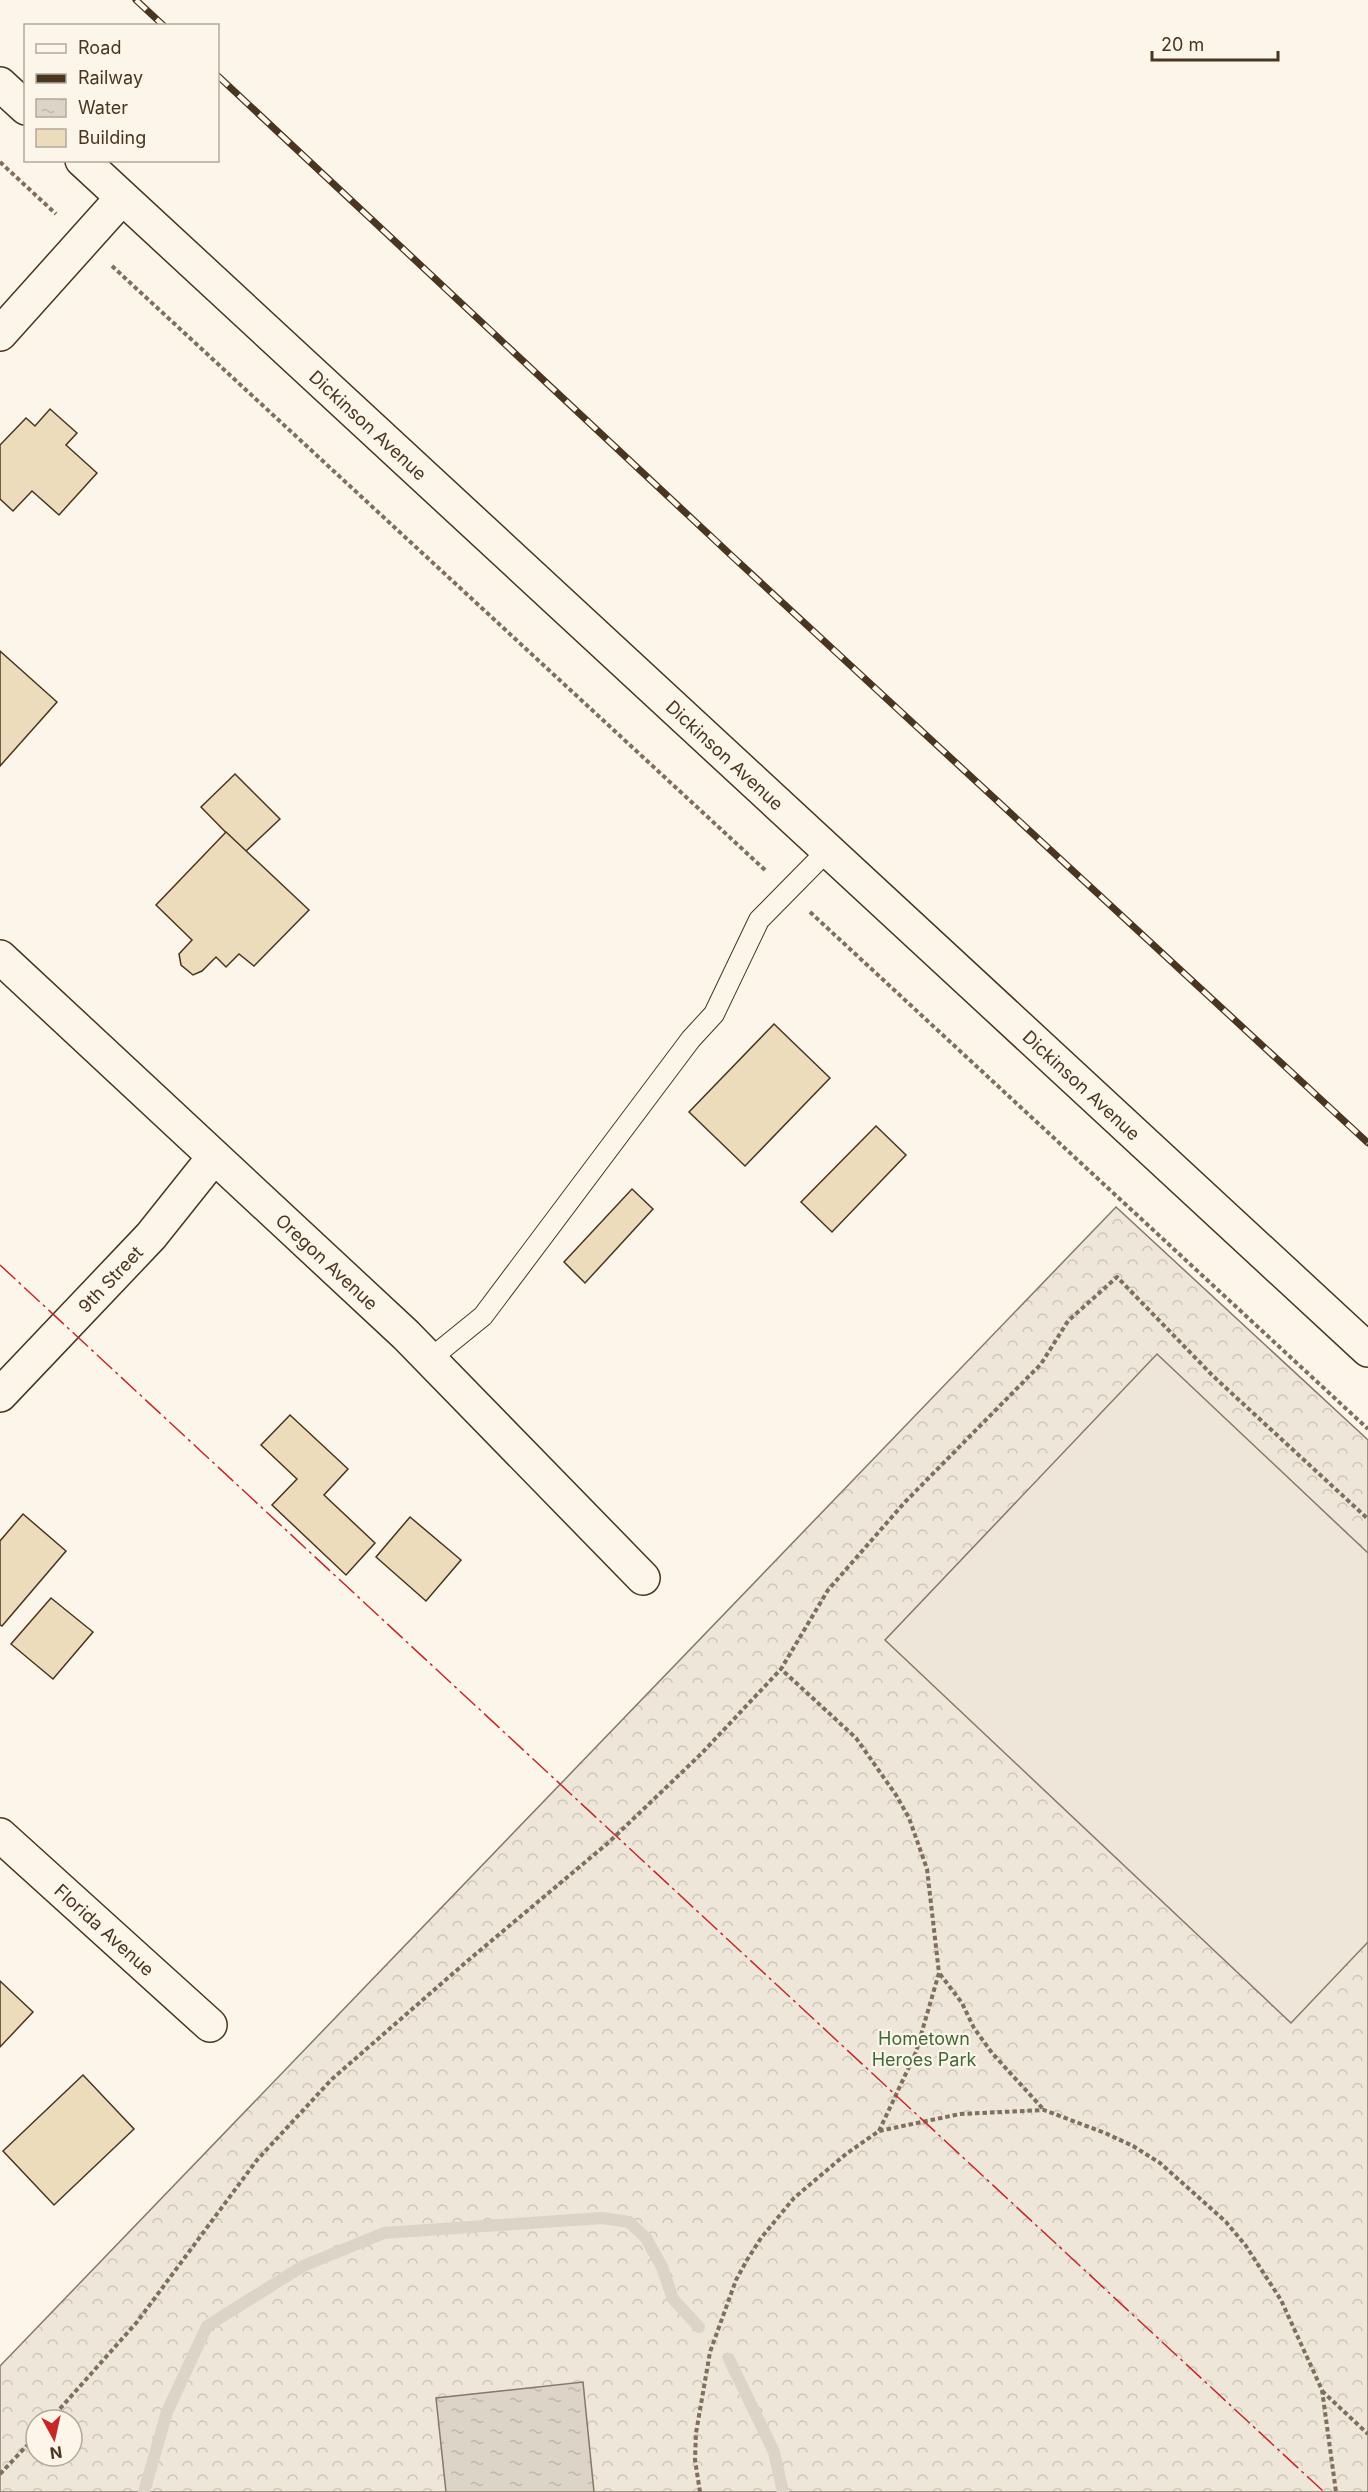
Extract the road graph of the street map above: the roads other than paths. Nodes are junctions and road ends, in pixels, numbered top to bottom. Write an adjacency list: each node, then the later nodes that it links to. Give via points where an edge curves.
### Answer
1 (0, 84): 2 (street)
2 (24, 106)
3 (84, 162): 4 (street, Dickinson Avenue)
4 (122, 198): 5 (street); 6 (street, Dickinson Avenue)
5 (0, 333)
6 (828, 850): 9 (street, Dickinson Avenue); 10 (lane, via 759,920 714,1014 691,1039 483,1316)
7 (0, 957): 8 (street, Oregon Avenue)
8 (214, 1157): 10 (street, Oregon Avenue); 11 (street, 9th Street, via 151,1236)
9 (1368, 1350)
10 (430, 1359): 12 (street, Oregon Avenue)
11 (0, 1395)
12 (643, 1578)
13 (0, 1835): 14 (street, Florida Avenue)
14 (210, 2025)

